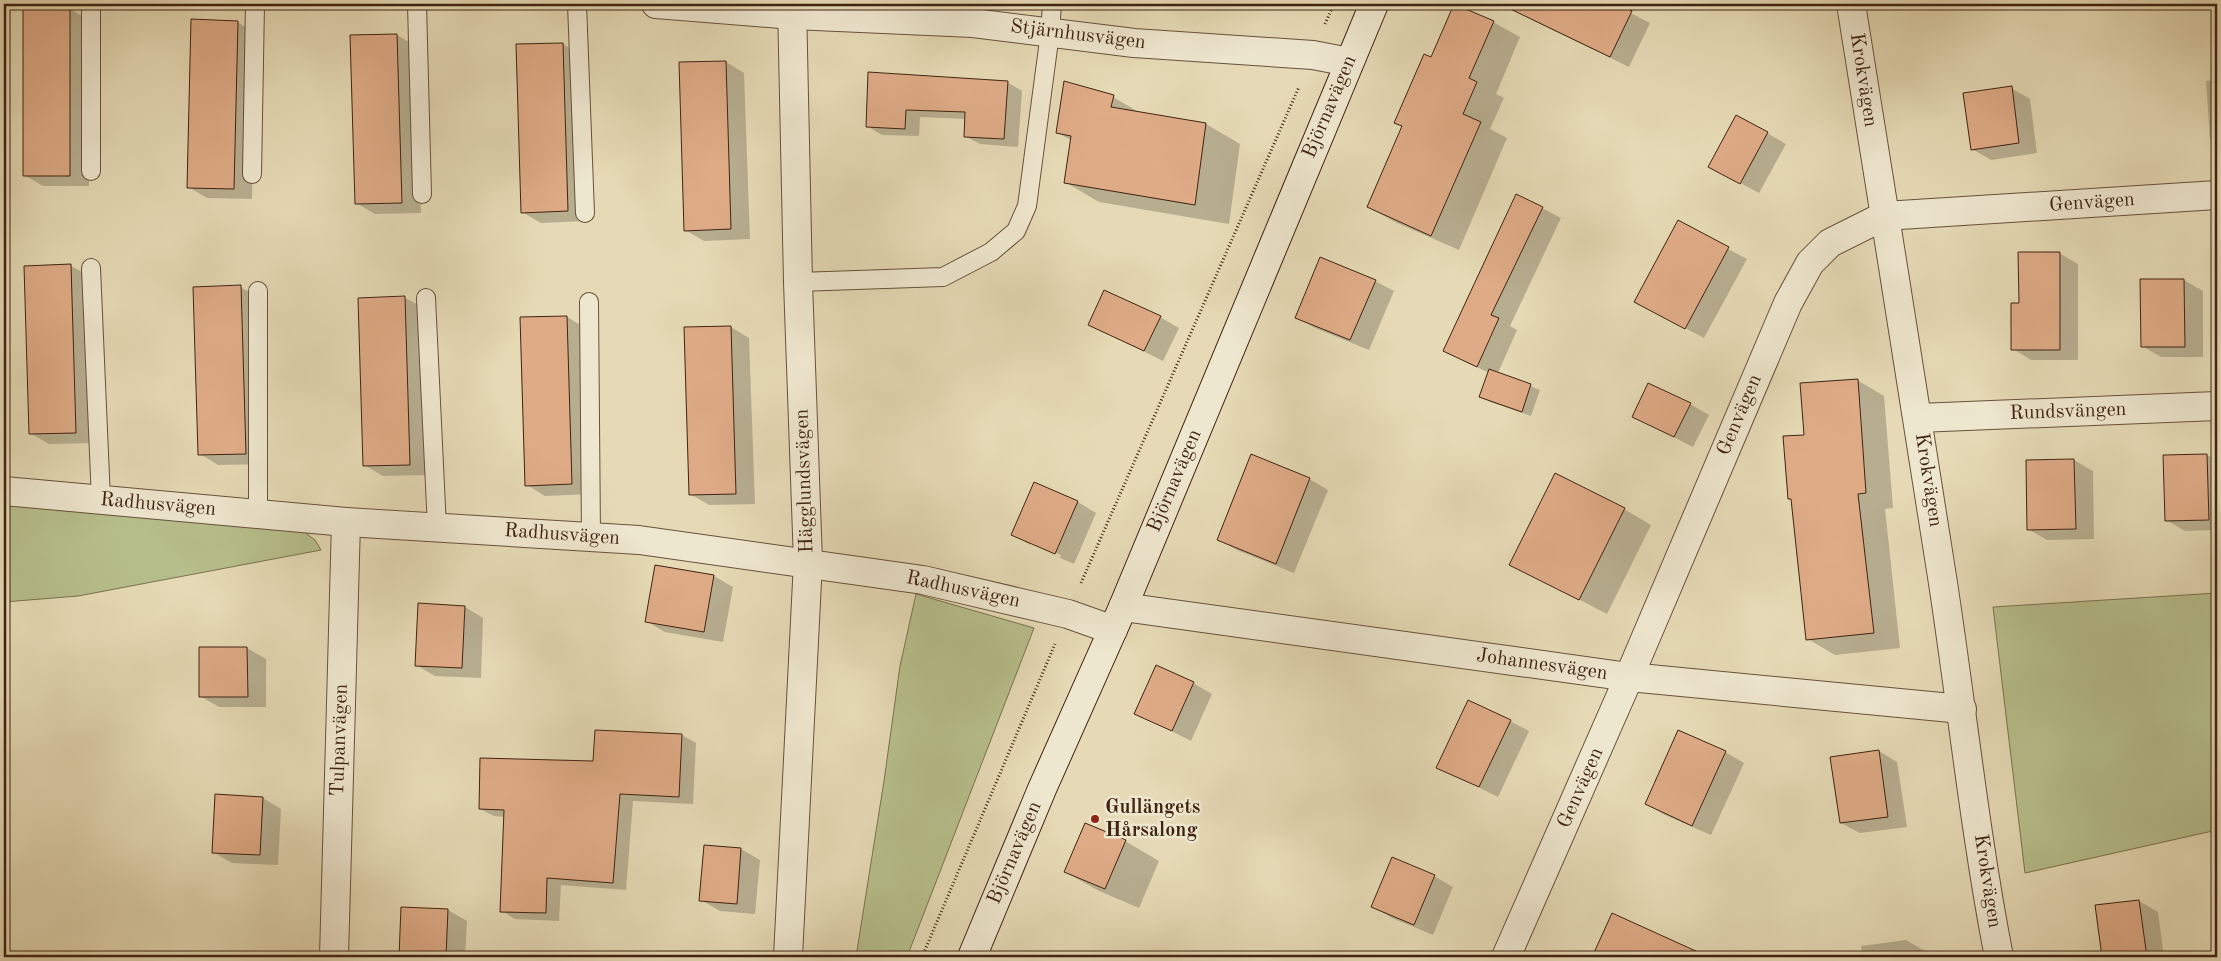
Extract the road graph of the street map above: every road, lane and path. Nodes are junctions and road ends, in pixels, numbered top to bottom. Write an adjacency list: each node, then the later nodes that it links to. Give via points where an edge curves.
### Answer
1 (90, 4): 14 (lane)
2 (254, 4): 15 (lane)
3 (417, 4): 16 (lane)
4 (577, 4): 18 (lane)
5 (656, 4): 10 (street, Stjärnhusvägen)
6 (1052, 4): 11 (lane)
7 (1334, 4): 12 (path)
8 (1374, 4): 13 (street, Björnavägen)
9 (1851, 4): 19 (street, Krokvägen)
10 (792, 9): 11 (street, Stjärnhusvägen, via 973,23); 21 (street, Hägglundsvägen)
11 (1050, 33): 12 (street, Stjärnhusvägen, via 1134,43); 21 (lane, via 1027,206 1016,231 991,252 943,277)
12 (1313, 55): 13 (street, Stjärnhusvägen); 34 (path)
13 (1349, 62): 35 (street, Björnavägen)
14 (91, 171)
15 (252, 174)
16 (422, 194)
17 (2217, 196): 19 (street, Genvägen)
18 (585, 213)
19 (1884, 216): 26 (street, Krokvägen); 36 (street, Genvägen, via 1830,243 1810,263 1788,303)
20 (91, 268): 28 (lane)
21 (798, 282): 33 (street, Hägglundsvägen)
22 (258, 291): 29 (lane)
23 (426, 298): 31 (lane)
24 (589, 302): 32 (lane)
25 (2217, 406): 26 (street, Rundsvängen)
26 (1918, 418): 37 (street, Krokvägen)
27 (4, 491): 28 (street, Radhusvägen)
28 (100, 500): 29 (street, Radhusvägen)
29 (258, 514): 30 (street, Radhusvägen)
30 (346, 522): 31 (street, Radhusvägen); 38 (street, Tulpanvägen)
31 (437, 528): 32 (street, Radhusvägen)
32 (591, 537): 33 (street, Radhusvägen, via 639,540)
33 (808, 562): 34 (street, Radhusvägen, via 923,580); 39 (street, Hägglundsvägen)
34 (1068, 614): 35 (street, Radhusvägen); 40 (path)
35 (1118, 619): 36 (street, Johannesvägen); 41 (street, Björnavägen)
36 (1629, 677): 37 (street, Johannesvägen); 42 (street, Genvägen)
37 (1962, 709): 43 (street, Krokvägen, via 1989,907)
38 (334, 957)
39 (788, 957)
40 (922, 957)
41 (972, 957)
42 (1506, 957)
43 (1999, 957)

